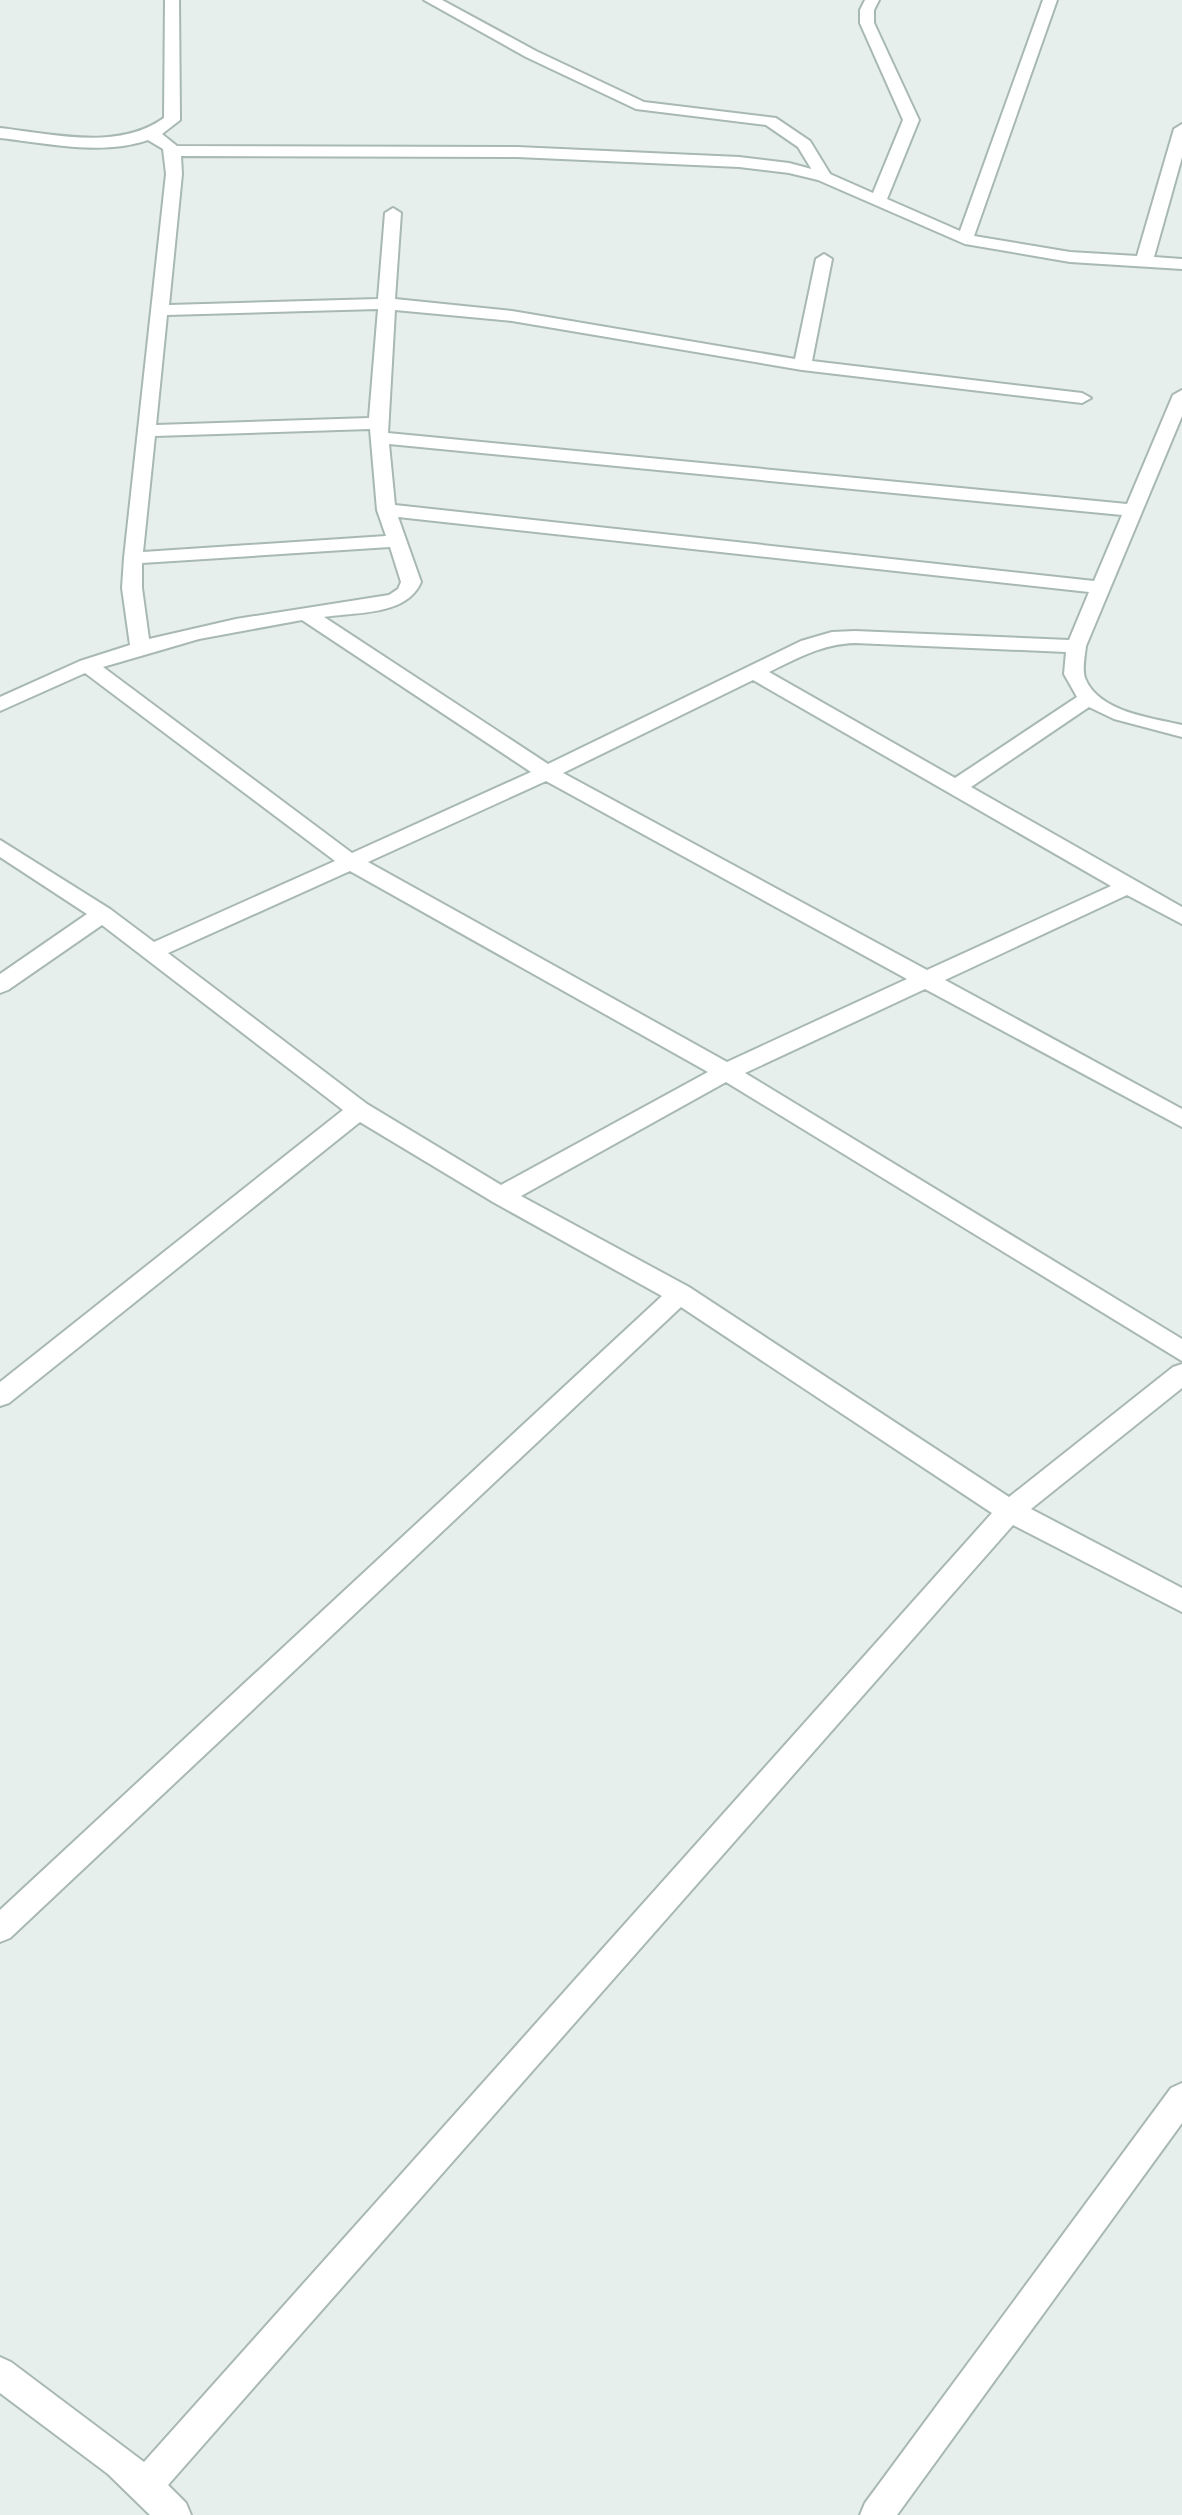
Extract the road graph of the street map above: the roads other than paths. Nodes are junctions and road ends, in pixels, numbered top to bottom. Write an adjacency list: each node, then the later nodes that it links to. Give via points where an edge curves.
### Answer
1 (172, 0): 7 (street, via 172,120)
2 (431, 0): 9 (street, via 641,106 770,121 804,144)
3 (872, 0): 10 (street, via 867,23 911,120)
4 (1050, 0): 12 (street)
5 (1182, 129): 14 (street)
6 (0, 133): 7 (street, via 113,142)
7 (151, 135): 8 (street)
8 (174, 151): 9 (street, via 684,157); 17 (street)
9 (824, 177): 10 (street)
10 (878, 201): 12 (street)
11 (393, 213): 16 (street)
12 (965, 239): 14 (street, via 1070,257)
13 (824, 259): 18 (street)
14 (1144, 262): 15 (street)
15 (1182, 264)
16 (388, 304): 17 (street); 18 (street, via 512,316); 21 (street)
17 (160, 310): 22 (street)
18 (802, 365): 20 (street)
19 (1182, 395): 24 (street)
20 (1082, 398)
21 (379, 430): 22 (street); 23 (street); 24 (street)
22 (147, 431): 26 (street)
23 (386, 510): 25 (street); 27 (street)
24 (1133, 510): 27 (street)
25 (397, 541): 26 (street); 28 (street, via 411,582 400,599)
26 (133, 558): 30 (street)
27 (1101, 588): 29 (street)
28 (306, 614): 30 (street); 36 (street)
29 (1076, 646): 32 (street, via 832,638); 33 (street, via 1075,677)
30 (140, 648): 31 (street)
31 (87, 665): 34 (street); 39 (street)
32 (756, 673): 36 (street); 37 (street)
33 (1089, 698): 35 (street, via 1113,713); 37 (street)
34 (0, 705)
35 (1182, 731)
36 (547, 773): 39 (street); 44 (street)
37 (955, 788): 40 (street)
38 (0, 847): 41 (street)
39 (349, 861): 43 (street); 46 (street)
40 (1126, 887): 42 (street); 44 (street)
41 (102, 914): 43 (street); 45 (street)
42 (1182, 917)
43 (152, 952): 47 (street)
44 (930, 979): 46 (street); 48 (street)
45 (0, 985)
46 (726, 1072): 49 (street); 51 (street)
47 (359, 1110): 49 (street); 53 (street)
48 (1182, 1119)
49 (501, 1196): 50 (street)
50 (680, 1294): 54 (street); 56 (street)
51 (1182, 1351)
52 (1182, 1374): 54 (street)
53 (0, 1396)
54 (1010, 1511): 55 (street); 59 (street)
55 (1182, 1601)
56 (0, 1929)
57 (1182, 2098): 61 (street)
58 (0, 2373): 59 (street)
59 (145, 2486): 60 (street)
60 (174, 2515)
61 (877, 2515)

